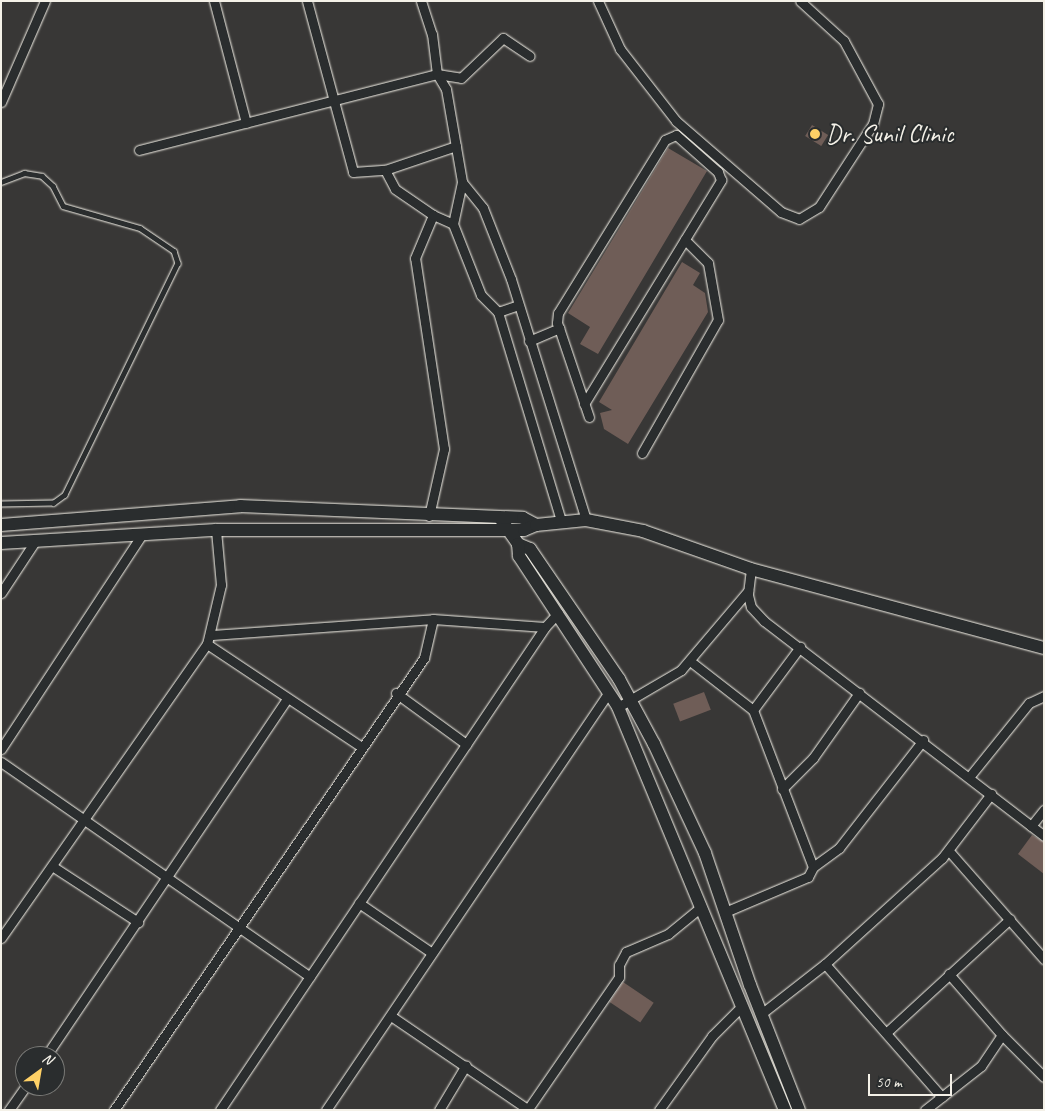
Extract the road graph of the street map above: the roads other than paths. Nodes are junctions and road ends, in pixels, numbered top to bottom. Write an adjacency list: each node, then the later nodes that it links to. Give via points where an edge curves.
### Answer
1 (45, 1): 10 (street)
2 (214, 1): 11 (street)
3 (307, 1): 9 (street)
4 (421, 1): 8 (street, via 432,34)
5 (598, 1): 6 (street, via 620,49 676,122 781,212 799,219 819,207 873,124 878,104 844,41)
6 (800, 1)
7 (530, 56): 8 (street, via 502,38 464,77)
8 (437, 74): 9 (street); 12 (street, via 446,89)
9 (335, 99): 11 (street); 14 (street, via 353,172)
10 (1, 102)
11 (246, 123): 13 (street)
12 (456, 146): 14 (street); 16 (street)
13 (139, 150)
14 (385, 170): 17 (street, via 395,189)
15 (1, 182): 27 (lane, via 24,173 42,176 53,186 62,206 140,228 174,251 178,262 65,495 54,503)
16 (462, 182): 18 (street); 20 (street, via 483,208)
17 (433, 215): 18 (street); 28 (street, via 418,245 415,266 444,450)
18 (453, 224): 21 (street, via 481,295)
19 (686, 240): 22 (street, via 720,175 672,134 558,313); 24 (street); 26 (street, via 708,264 718,320)
20 (518, 305): 21 (street); 23 (street)
21 (498, 312): 31 (street)
22 (559, 328): 23 (street); 24 (street)
23 (529, 340): 30 (street)
24 (584, 404): 25 (street)
25 (588, 417)
26 (642, 453)
27 (1, 504)
28 (429, 516): 29 (street); 32 (street, via 240,506)
29 (500, 518): 33 (street, via 523,518); 35 (street)
30 (586, 520): 31 (street); 40 (street, via 643,531)
31 (561, 521): 33 (street)
32 (1, 525)
33 (536, 525): 35 (street)
34 (216, 530): 35 (street); 36 (street); 46 (street, via 220,584)
35 (507, 530): 39 (street)
36 (141, 536): 37 (street); 62 (street)
37 (36, 540): 38 (street); 42 (street)
38 (1, 543)
39 (518, 544): 43 (street, via 519,556); 56 (street, via 530,549)
40 (751, 569): 41 (street); 48 (street)
41 (748, 591): 49 (street, via 751,607 764,621); 50 (street)
42 (1, 593)
43 (558, 613): 45 (street); 51 (street)
44 (433, 618): 45 (street); 46 (street); 52 (street, via 424,658)
45 (545, 627): 60 (street)
46 (212, 635): 47 (street)
47 (207, 644): 55 (street); 68 (street)
48 (1043, 645)
49 (800, 647): 53 (street); 58 (street)
50 (690, 660): 56 (street); 58 (street)
51 (609, 692): 57 (street); 82 (street)
52 (396, 693): 60 (street); 61 (street)
53 (859, 693): 59 (street); 65 (street, via 813,758)
54 (1044, 696): 64 (street, via 1029,703)
55 (288, 699): 61 (street); 74 (street)
56 (630, 700): 57 (street); 77 (street, via 706,853)
57 (618, 707): 76 (street)
58 (753, 710): 65 (street)
59 (923, 740): 64 (street); 73 (street, via 839,848)
60 (466, 744): 75 (street)
61 (360, 746): 80 (street)
62 (1, 749)
63 (1, 762): 68 (street)
64 (970, 776): 66 (street)
65 (782, 789): 73 (street)
66 (991, 794): 69 (street); 71 (street)
67 (1044, 810): 69 (street)
68 (84, 820): 72 (street); 74 (street)
69 (1030, 826): 70 (street)
70 (1044, 836)
71 (949, 851): 78 (street); 84 (street)
72 (52, 866): 79 (street); 81 (street)
73 (813, 867): 77 (street, via 808,878 791,888)
74 (168, 880): 79 (street); 80 (street)
75 (359, 903): 82 (street); 86 (street)
76 (700, 907): 87 (street); 97 (street, via 668,934 626,952 618,965 619,977)
77 (725, 912): 88 (street)
78 (1010, 919): 83 (street); 85 (street)
79 (138, 922): 92 (street)
80 (236, 928): 86 (street); 99 (street)
81 (1, 938)
82 (432, 953): 89 (street)
83 (1044, 959)
84 (825, 964): 88 (street); 90 (street)
85 (949, 974): 90 (street); 91 (street)
86 (310, 977): 100 (street)
87 (741, 1007): 103 (street, via 712,1036); 104 (street)
88 (761, 1014): 105 (street)
89 (391, 1016): 93 (street); 101 (street)
90 (887, 1032): 96 (street)
91 (1002, 1035): 94 (street); 96 (street, via 992,1054)
92 (53, 1046)
93 (466, 1065): 97 (street); 102 (street)
94 (1044, 1076)
95 (19, 1096): 98 (street)
96 (942, 1097): 106 (street)
97 (529, 1109)
98 (9, 1110)
99 (114, 1110)
100 (220, 1110)
101 (326, 1110)
102 (439, 1110)
103 (658, 1110)
104 (784, 1110)
105 (799, 1110)
106 (925, 1110)

